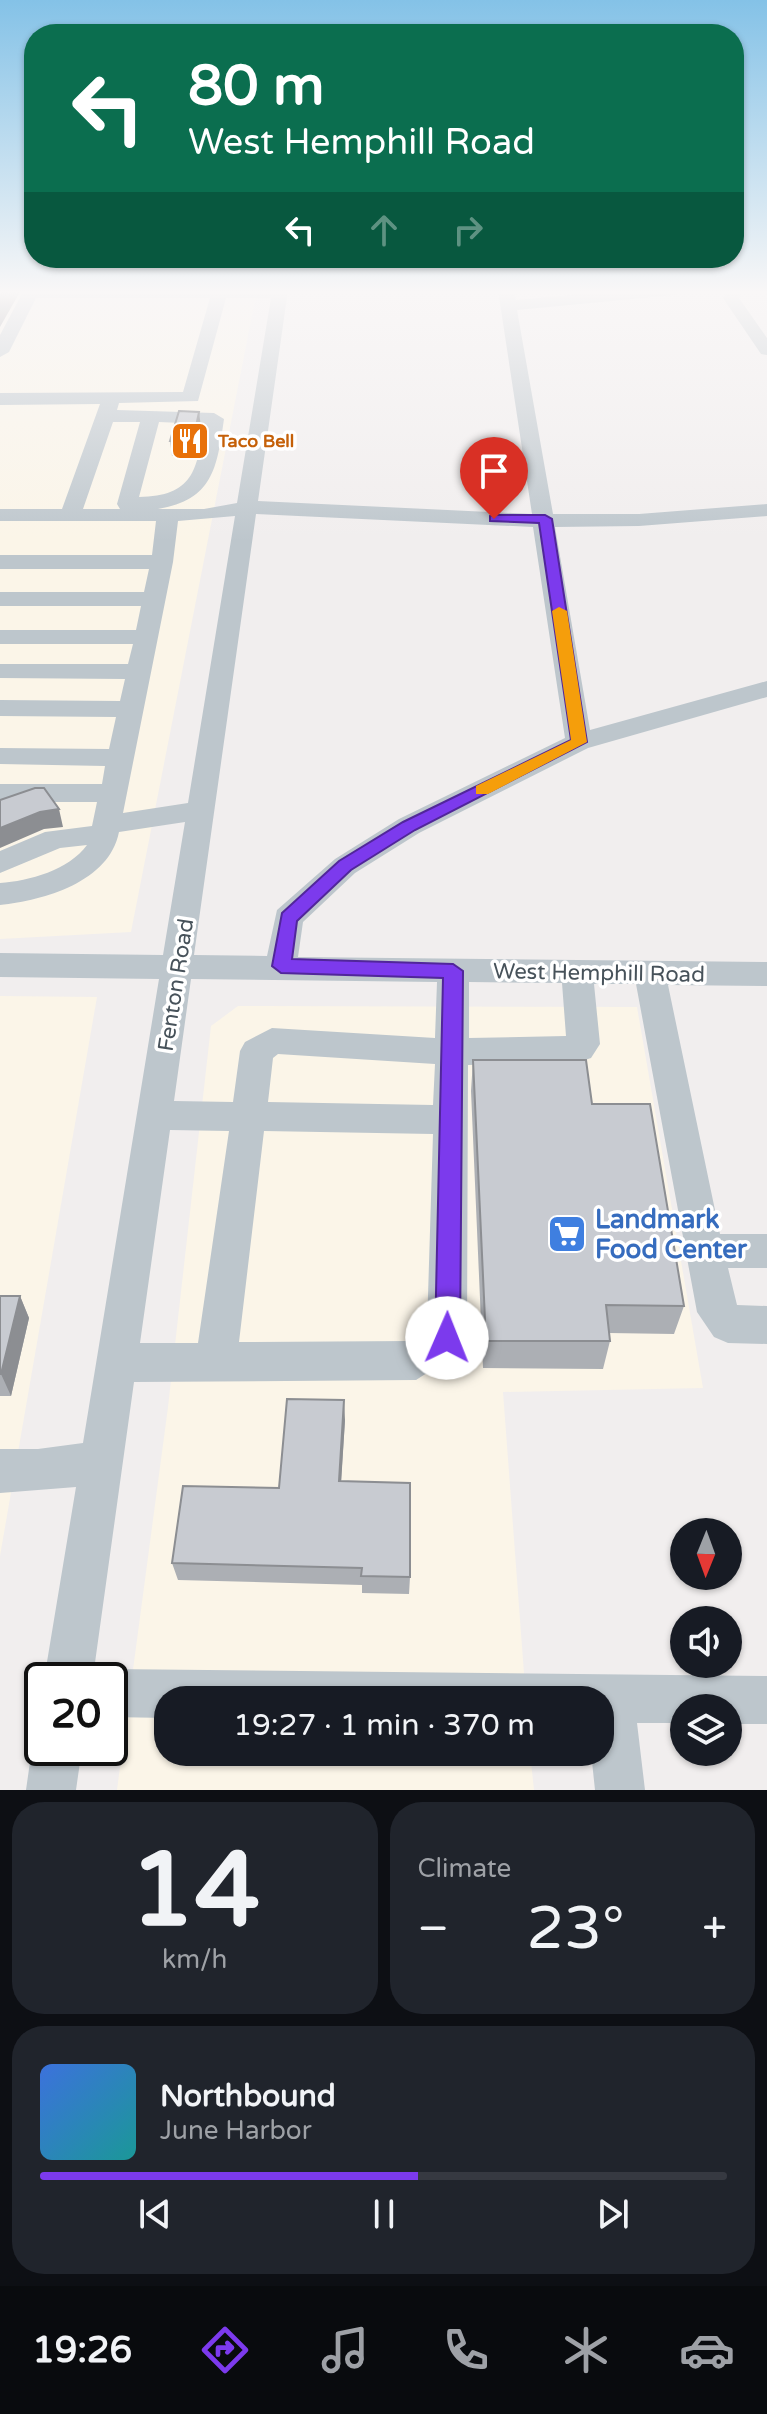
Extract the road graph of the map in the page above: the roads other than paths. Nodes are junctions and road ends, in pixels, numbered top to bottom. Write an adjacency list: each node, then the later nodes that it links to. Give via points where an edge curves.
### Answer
1 (197, 374): 5 (street, via 191,397)
2 (268, 374): 9 (street, Fenton Road)
3 (521, 374): 12 (street)
4 (0, 399): 5 (street)
5 (108, 407): 6 (street); 8 (street)
6 (151, 416): 7 (street); 7 (street, via 214,419 203,480 197,488 160,504 127,504)
7 (130, 493): 8 (street)
8 (74, 504): 11 (street); 13 (street)
9 (248, 507): 12 (street); 13 (street); 31 (street, Fenton Road)
10 (767, 510): 12 (street)
11 (0, 515)
12 (545, 519): 26 (street)
13 (166, 525): 14 (street); 16 (street)
14 (0, 535)
15 (0, 562): 16 (street)
16 (162, 562): 18 (street)
17 (0, 599): 18 (street)
18 (153, 599): 20 (street)
19 (0, 637): 20 (street)
20 (146, 637): 22 (street)
21 (0, 671): 22 (street)
22 (139, 672): 25 (street)
23 (767, 689): 26 (street)
24 (0, 708): 25 (street)
25 (130, 709): 28 (street)
26 (579, 742): 37 (street, via 409,826 345,866 288,918)
27 (0, 756): 28 (street)
28 (118, 758): 30 (street)
29 (0, 793): 30 (street)
30 (112, 793): 32 (street)
31 (203, 810): 32 (street); 36 (street, Fenton Road)
32 (105, 828): 33 (street, via 55,839); 34 (street, via 99,853 81,868 36,887)
33 (0, 863)
34 (0, 894)
35 (0, 965): 36 (street, West Hemphill Road)
36 (180, 966): 37 (street, West Hemphill Road); 43 (street, Fenton Road)
37 (281, 966): 38 (street, West Hemphill Road)
38 (453, 971): 39 (street, West Hemphill Road); 42 (street)
39 (577, 972): 40 (street, West Hemphill Road); 42 (street, via 583,1044 579,1049)
40 (650, 973): 41 (street, West Hemphill Road); 46 (street)
41 (767, 974)
42 (452, 1052): 44 (street, via 272,1041 257,1051); 45 (street)
43 (156, 1115): 44 (street); 50 (street, Fenton Road)
44 (248, 1117): 45 (street); 49 (street)
45 (451, 1120): 49 (street, via 447,1338 416,1360)
46 (704, 1251): 47 (street); 48 (street, via 717,1312 728,1324)
47 (767, 1251)
48 (767, 1325)
49 (216, 1362): 50 (street)
50 (117, 1363): 51 (street, Fenton Road)
51 (102, 1462): 52 (street); 53 (street, Fenton Road)
52 (0, 1471)
53 (71, 1662)
54 (128, 1693): 55 (street)
55 (154, 1694)
56 (614, 1700): 57 (street)
57 (767, 1700)
58 (614, 1736): 61 (street)
59 (54, 1766): 60 (street)
60 (51, 1790)
61 (620, 1790)

